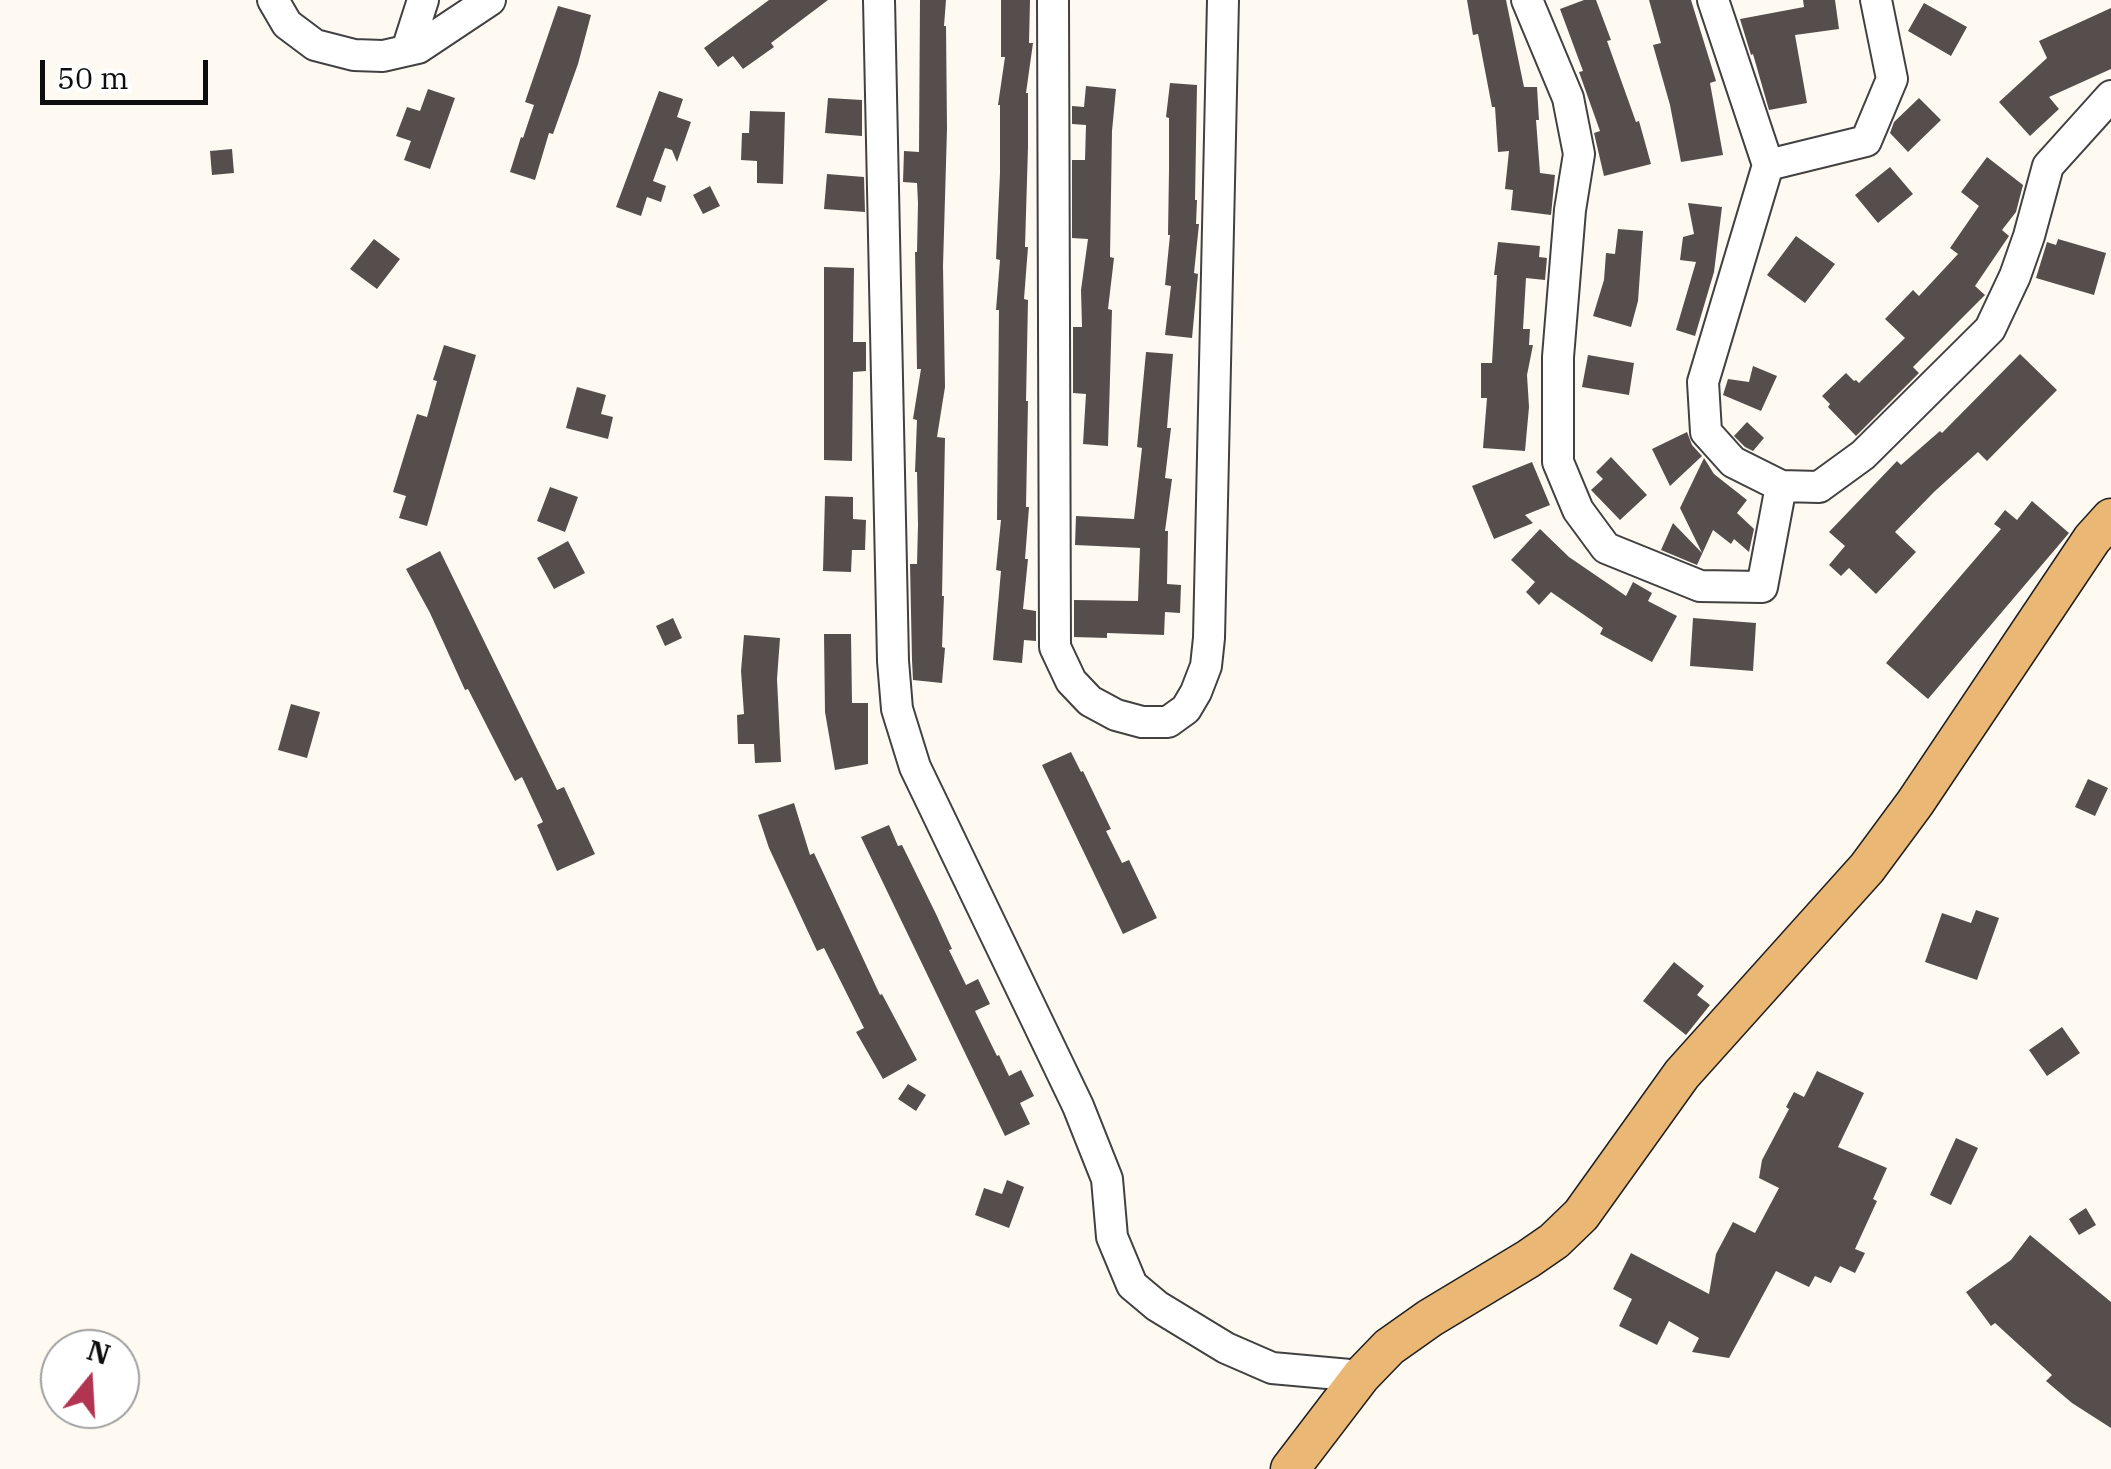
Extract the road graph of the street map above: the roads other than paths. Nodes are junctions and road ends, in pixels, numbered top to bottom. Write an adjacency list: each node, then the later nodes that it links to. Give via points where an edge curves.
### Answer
1 (273, 0): 10 (street, via 287,24 316,44 354,55)
2 (423, 0): 10 (street)
3 (490, 0): 10 (street)
4 (879, 0): 15 (street, via 893,661 898,710 916,766 1078,1106 1106,1178 1112,1237 1132,1286 1226,1348 1272,1368)
5 (1053, 0): 6 (street, via 1055,647 1071,681 1090,701 1116,716 1168,722 1196,692 1209,638)
6 (1223, 0)
7 (1528, 0): 13 (street, via 1568,98 1579,154 1558,357 1558,462 1578,510 1606,548 1700,586 1762,586)
8 (1713, 0): 12 (street)
9 (1876, 0): 12 (street, via 1892,79 1866,141)
10 (408, 50)
11 (2111, 96): 13 (street, via 2048,166 2024,250 1990,329 1863,455 1819,487)
12 (1768, 165): 13 (street, via 1703,382 1706,432 1733,462)
13 (1782, 486)
14 (2111, 518): 15 (main road, via 1867,868 1682,1074 1580,1215 1528,1259 1389,1347)
15 (1360, 1376): 16 (main road)
16 (1290, 1469)

